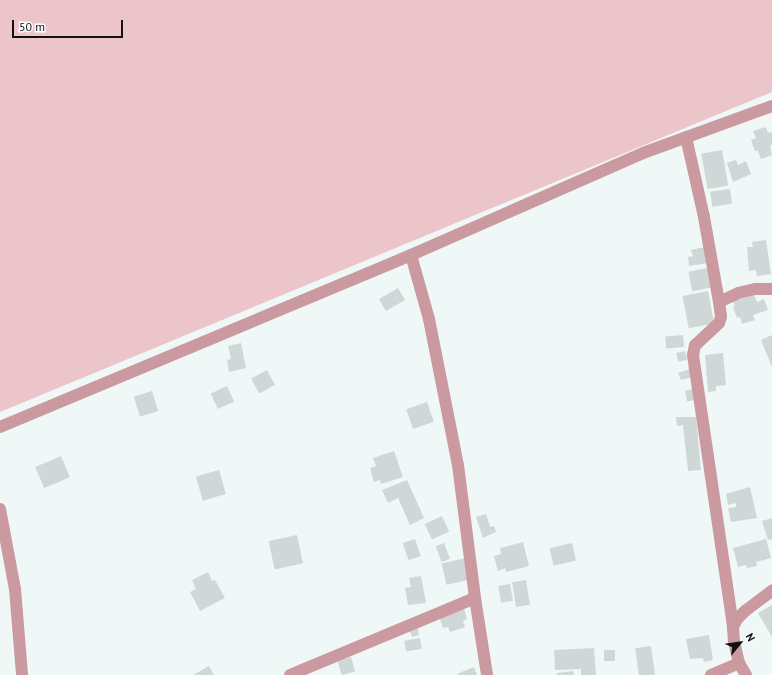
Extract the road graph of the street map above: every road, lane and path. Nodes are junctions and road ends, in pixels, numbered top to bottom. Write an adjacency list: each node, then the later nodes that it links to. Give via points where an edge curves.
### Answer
1 (772, 106): 2 (street)
2 (686, 137): 3 (street, via 643,153); 5 (street)
3 (411, 255): 6 (street); 9 (street, via 429,319 457,457)
4 (772, 289): 5 (street, via 738,293)
5 (720, 302): 10 (street, via 721,317 718,323 695,345 693,355)
6 (0, 426)
7 (0, 509): 12 (street, via 15,589)
8 (772, 591): 10 (street, via 745,611)
9 (475, 598): 13 (street); 14 (street)
10 (733, 627): 11 (street)
11 (739, 663): 15 (street); 16 (street)
12 (22, 675)
13 (290, 675)
14 (487, 675)
15 (711, 675)
16 (746, 675)

